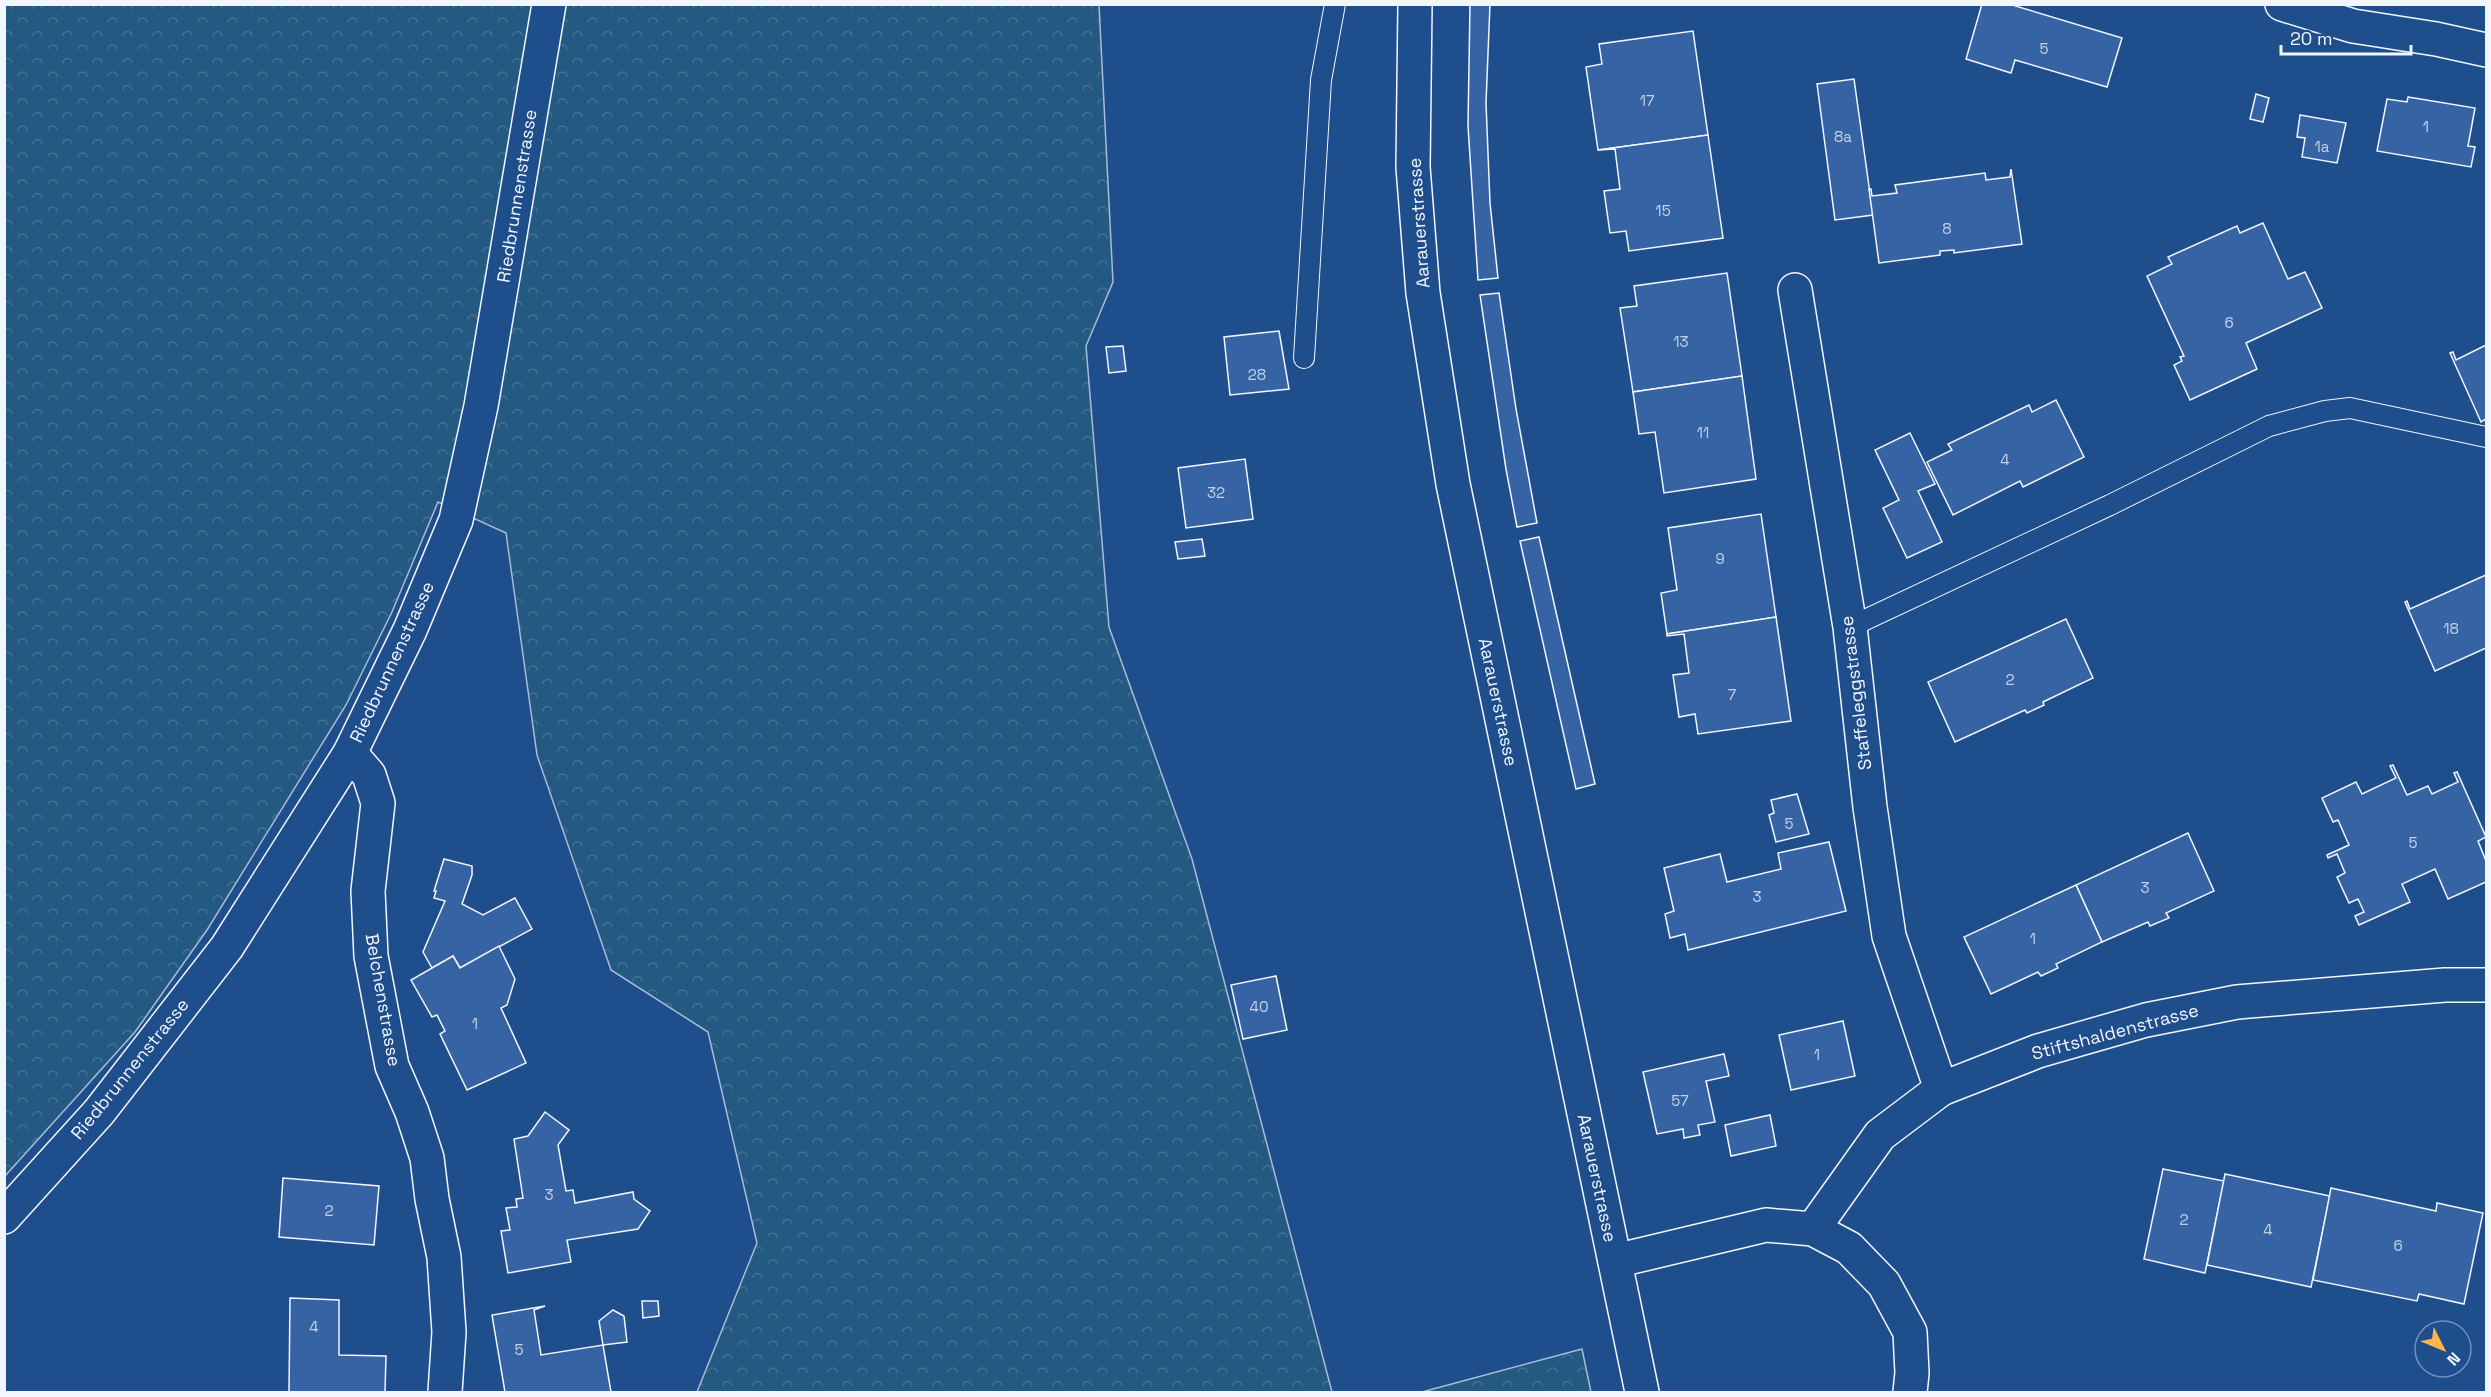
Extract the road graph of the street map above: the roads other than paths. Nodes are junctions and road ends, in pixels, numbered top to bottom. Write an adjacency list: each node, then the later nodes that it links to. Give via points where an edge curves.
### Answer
1 (549, 4): 10 (street, Riedbrunnenstrasse, via 481,405 456,520 410,630)
2 (1335, 4): 7 (lane, via 1321,80)
3 (1415, 4): 15 (street, Aarauerstrasse, via 1413,167 1424,293 1453,484)
4 (2282, 4): 5 (street, via 2353,26)
5 (2487, 50)
6 (1795, 290): 9 (street, Staffeleggstrasse)
7 (1304, 358)
8 (2487, 437): 9 (lane, via 2350,408 2269,426)
9 (1850, 627): 12 (street, Staffeleggstrasse, via 1889,936)
10 (350, 753): 13 (street, Riedbrunnenstrasse, via 227,947 99,1112); 16 (street, Belchenstrasse, via 369,775 378,803 368,891 371,956 392,1066 427,1158 444,1257 449,1332)
11 (2487, 985): 12 (street, Stiftshaldenstrasse, via 2237,1002 2146,1020 2038,1051)
12 (1941, 1089): 14 (street, Stiftshaldenstrasse, via 1880,1135)
13 (4, 1217)
14 (1813, 1229): 15 (street, via 1766,1225); 18 (street, via 1849,1248 1884,1284 1910,1332)
15 (1615, 1261): 17 (street, Aarauerstrasse)
16 (445, 1392)
17 (1642, 1392)
18 (1910, 1392)

